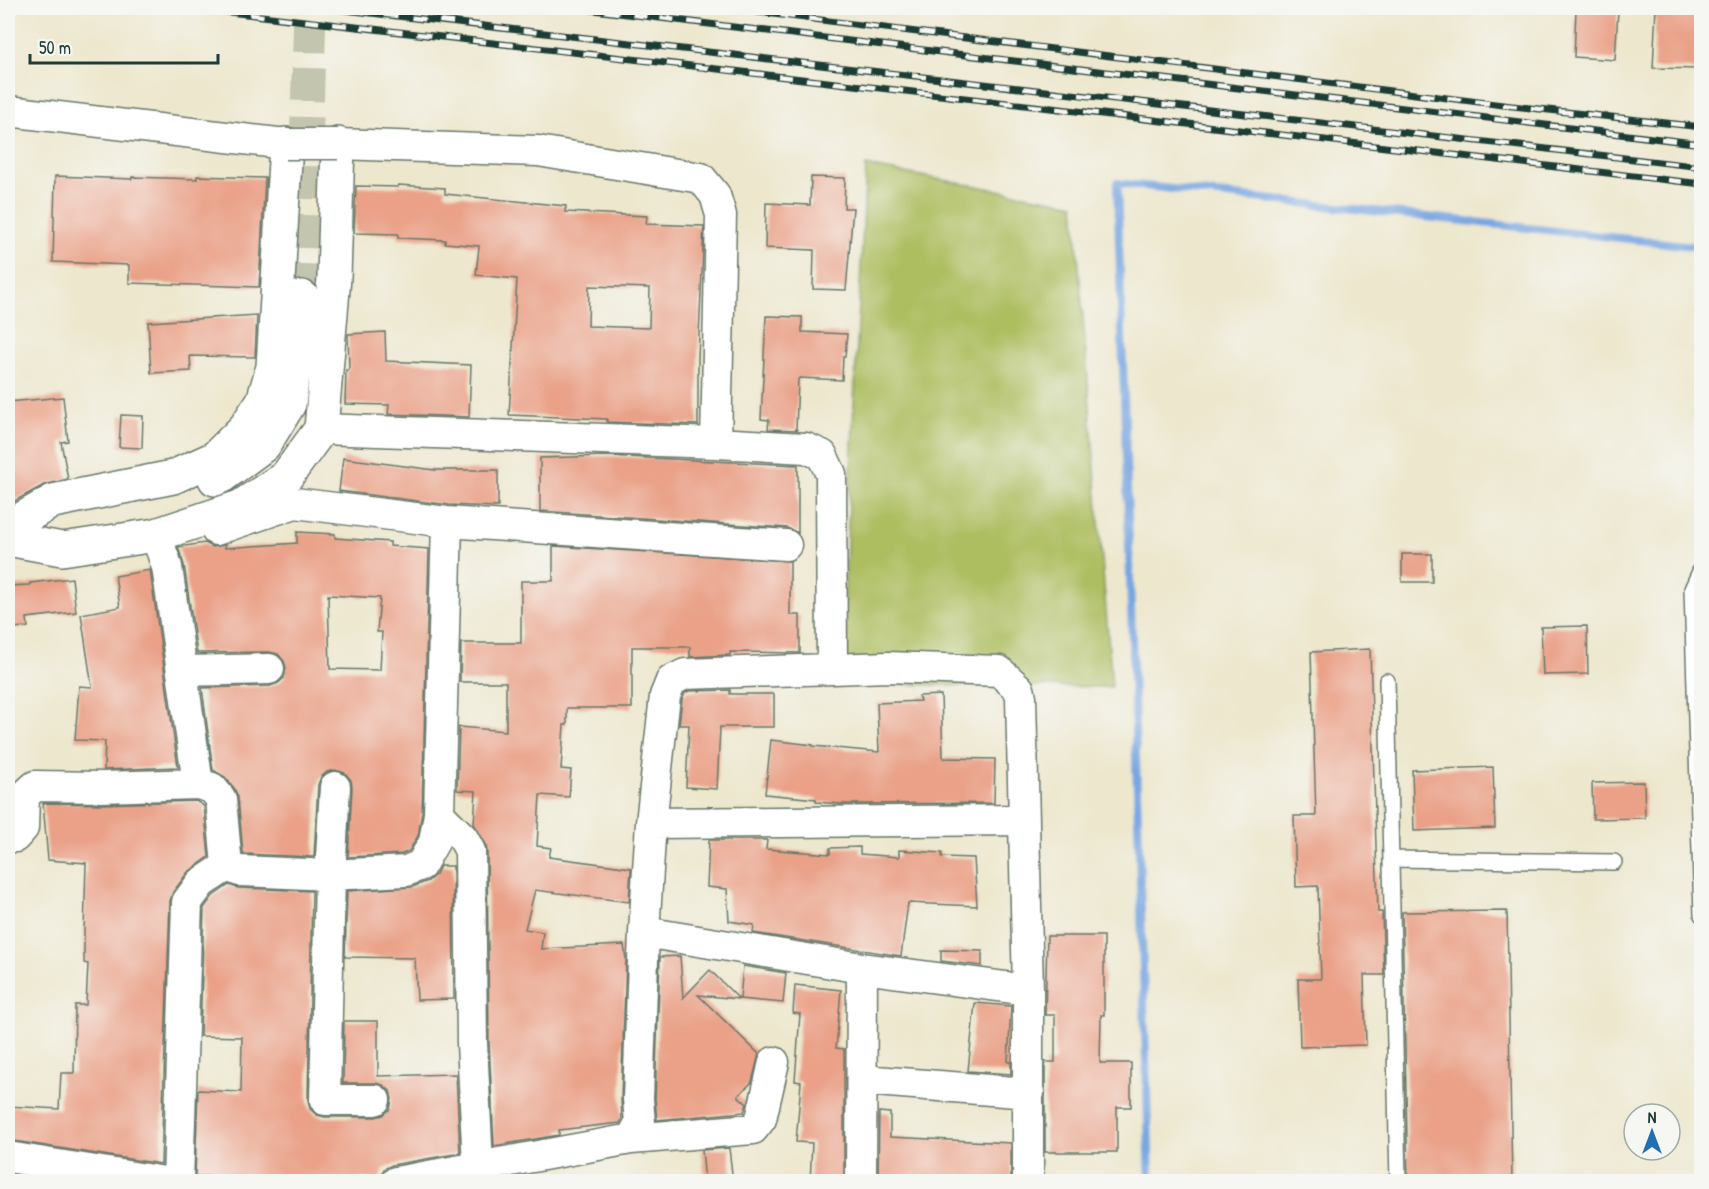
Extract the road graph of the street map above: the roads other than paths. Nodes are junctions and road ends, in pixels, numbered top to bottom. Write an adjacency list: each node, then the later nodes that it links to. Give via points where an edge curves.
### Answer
1 (8, 111): 2 (street)
2 (286, 144): 3 (street, bridge); 8 (street, via 273,368 263,401 245,428 215,458 173,477 54,501)
3 (338, 144): 5 (street, via 334,278); 6 (street, via 538,151 701,178 715,195 721,215)
4 (302, 297): 9 (street, via 289,404 264,445 222,476 153,501)
5 (321, 429): 6 (street); 11 (street, via 286,477 240,507)
6 (716, 443): 15 (street, via 806,448 822,455 831,474)
7 (447, 522): 11 (street, via 295,503 197,537); 12 (street); 20 (street)
8 (8, 527)
9 (8, 533)
10 (8, 539): 11 (street, via 62,549)
11 (157, 539): 16 (street, via 167,567)
12 (786, 545)
13 (1701, 567): 28 (lane, via 1692,589)
14 (269, 669): 16 (street)
15 (832, 669): 21 (street, via 888,666 999,671 1019,688 1021,697); 22 (street, via 685,674 671,681 665,696)
16 (182, 671): 18 (street)
17 (1387, 681): 24 (lane)
18 (198, 784): 23 (street, via 35,786 24,796 23,828 15,837); 26 (street, via 212,788 221,799)
19 (335, 787): 27 (street)
20 (439, 814): 27 (street, via 434,842 421,866 406,871); 38 (street, via 470,850)
21 (1024, 820): 22 (street); 31 (street)
22 (651, 823): 29 (street)
23 (8, 837)
24 (1392, 859): 25 (lane); 44 (lane)
25 (1614, 862)
26 (227, 866): 27 (street, via 239,871); 40 (street, via 201,883 187,902)
27 (330, 875): 35 (street, via 325,1100)
28 (1701, 915)
29 (644, 932): 30 (street); 36 (street, via 640,1123)
30 (862, 968): 31 (street); 33 (street)
31 (1028, 990): 34 (street)
32 (774, 1062): 36 (street, via 761,1119 753,1129)
33 (863, 1080): 34 (street); 42 (street)
34 (1029, 1094): 43 (street)
35 (375, 1100)
36 (631, 1139): 38 (street)
37 (8, 1157): 39 (street)
38 (478, 1166): 41 (street)
39 (165, 1182)
40 (178, 1182)
41 (396, 1182)
42 (861, 1182)
43 (1028, 1182)
44 (1398, 1182)

